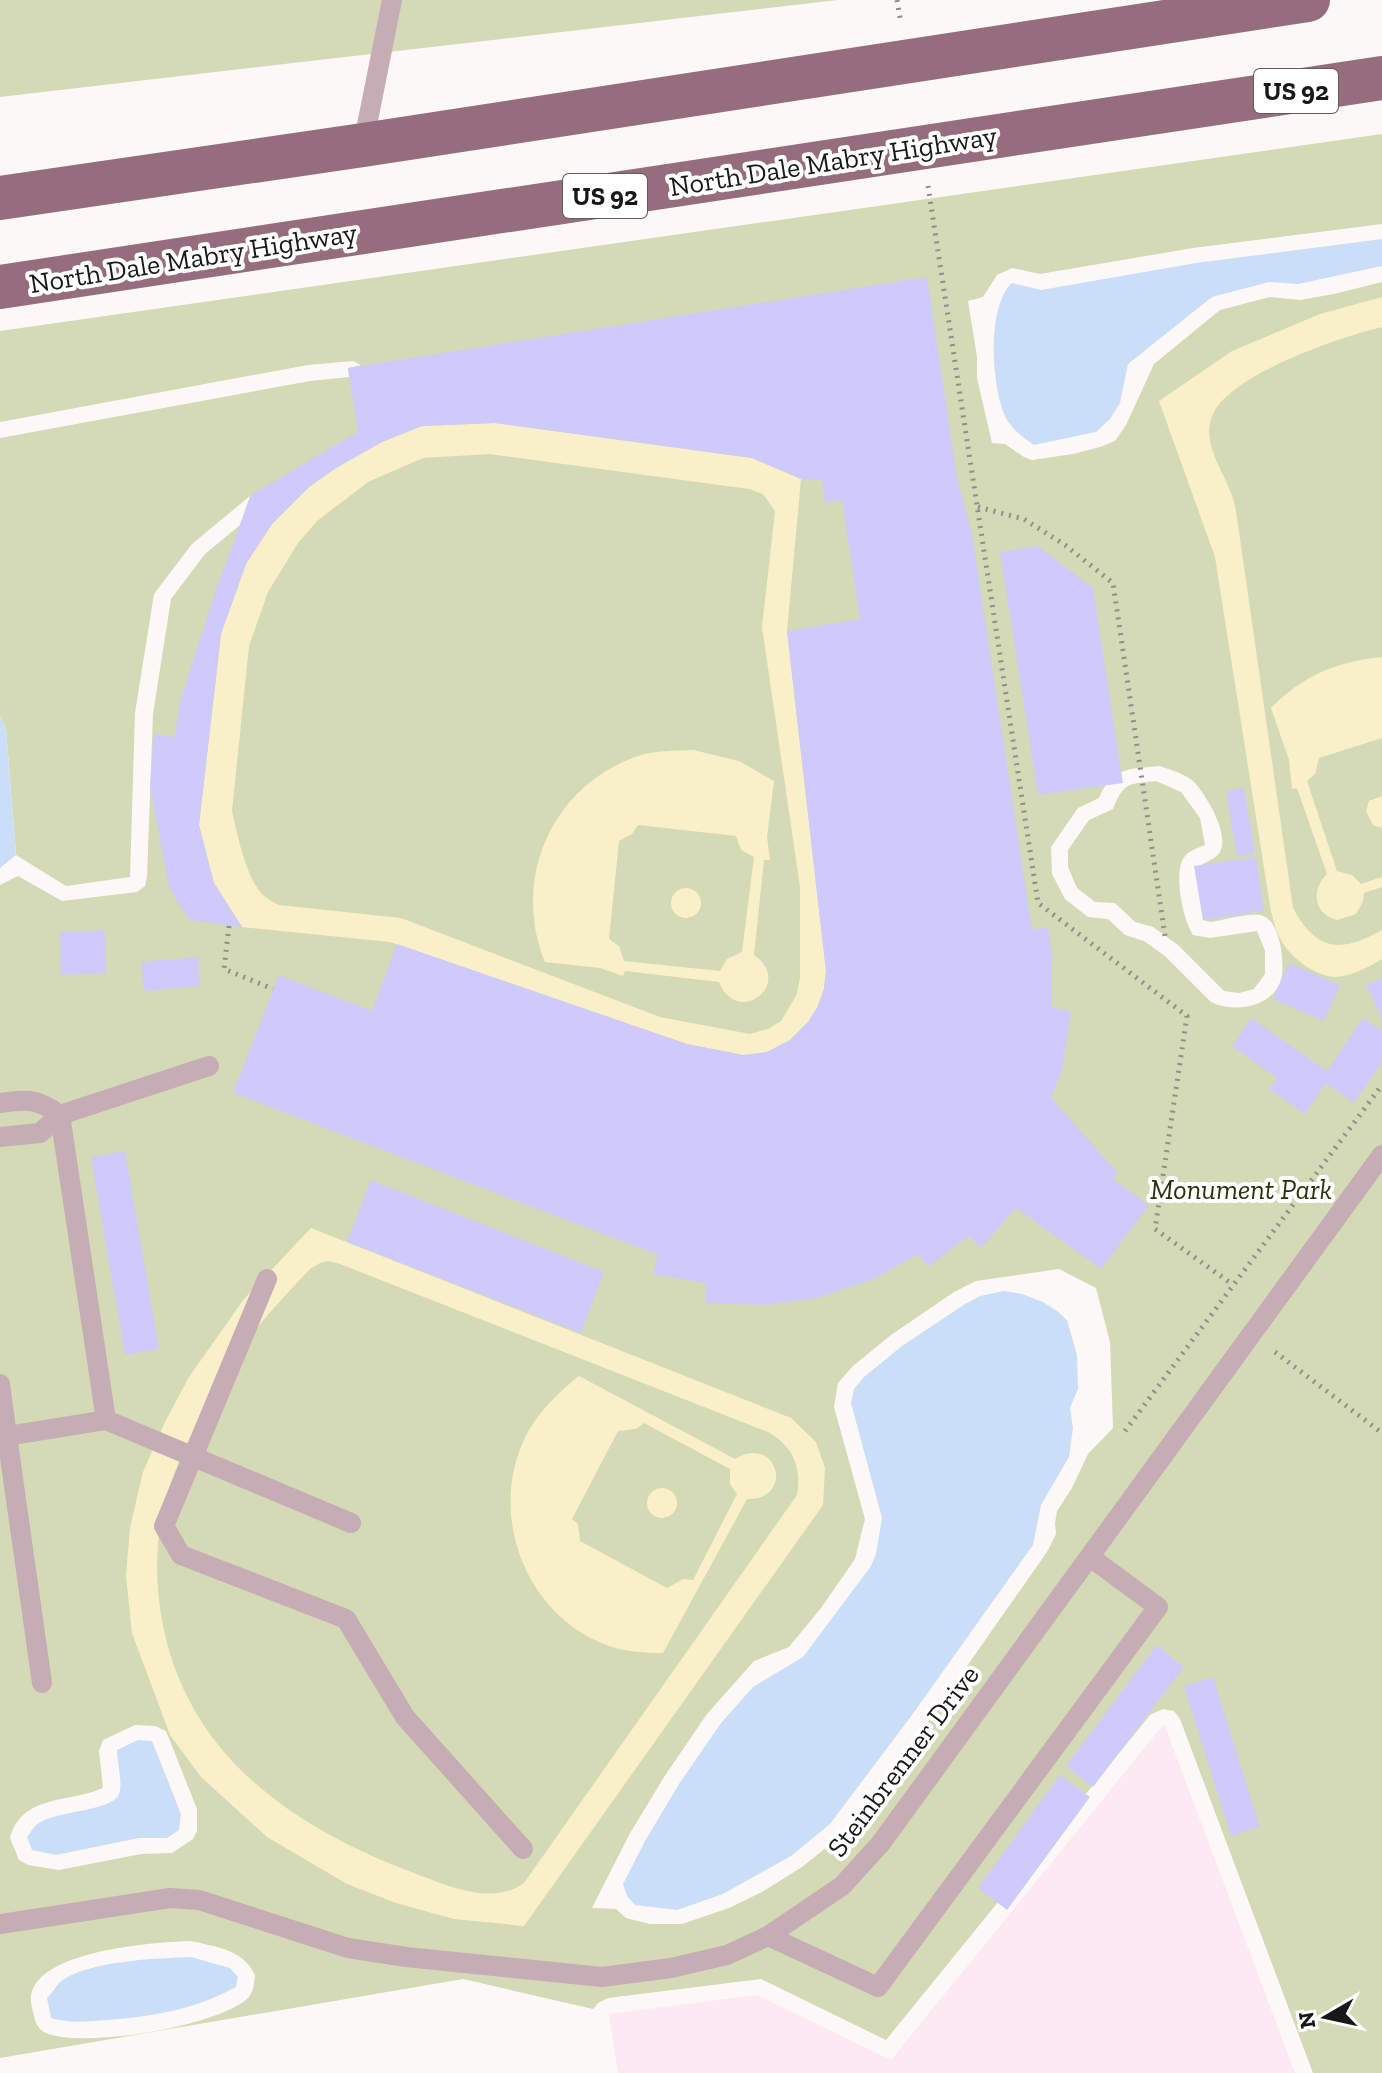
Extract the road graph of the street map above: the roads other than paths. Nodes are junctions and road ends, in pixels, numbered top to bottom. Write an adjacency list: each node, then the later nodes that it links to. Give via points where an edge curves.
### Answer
1 (392, 0): 4 (lane)
2 (1308, 0): 4 (main road)
3 (1382, 78): 6 (main road, North Dale Mabry Highway / US 92)
4 (363, 145): 5 (main road)
5 (0, 198)
6 (0, 287)
7 (209, 1066): 9 (lane)
8 (0, 1103): 9 (lane, via 27,1099)
9 (60, 1115): 10 (lane, via 40,1133); 14 (lane)
10 (0, 1137)
11 (1382, 1155): 18 (lane, Steinbrenner Drive)
12 (267, 1279): 16 (lane)
13 (0, 1384): 15 (lane)
14 (106, 1420): 15 (lane); 16 (lane)
15 (7, 1436): 19 (lane)
16 (191, 1457): 17 (lane); 20 (lane, via 164,1526 181,1555 346,1619 405,1717)
17 (351, 1523)
18 (1090, 1557): 22 (lane, Steinbrenner Drive, via 881,1843 842,1886); 22 (lane, via 1158,1607 878,1987)
19 (42, 1683)
20 (523, 1849)
21 (0, 1924): 22 (lane, Steinbrenner Drive, via 170,1898 199,1900 348,1948 602,1977 727,1955)
22 (768, 1936)

